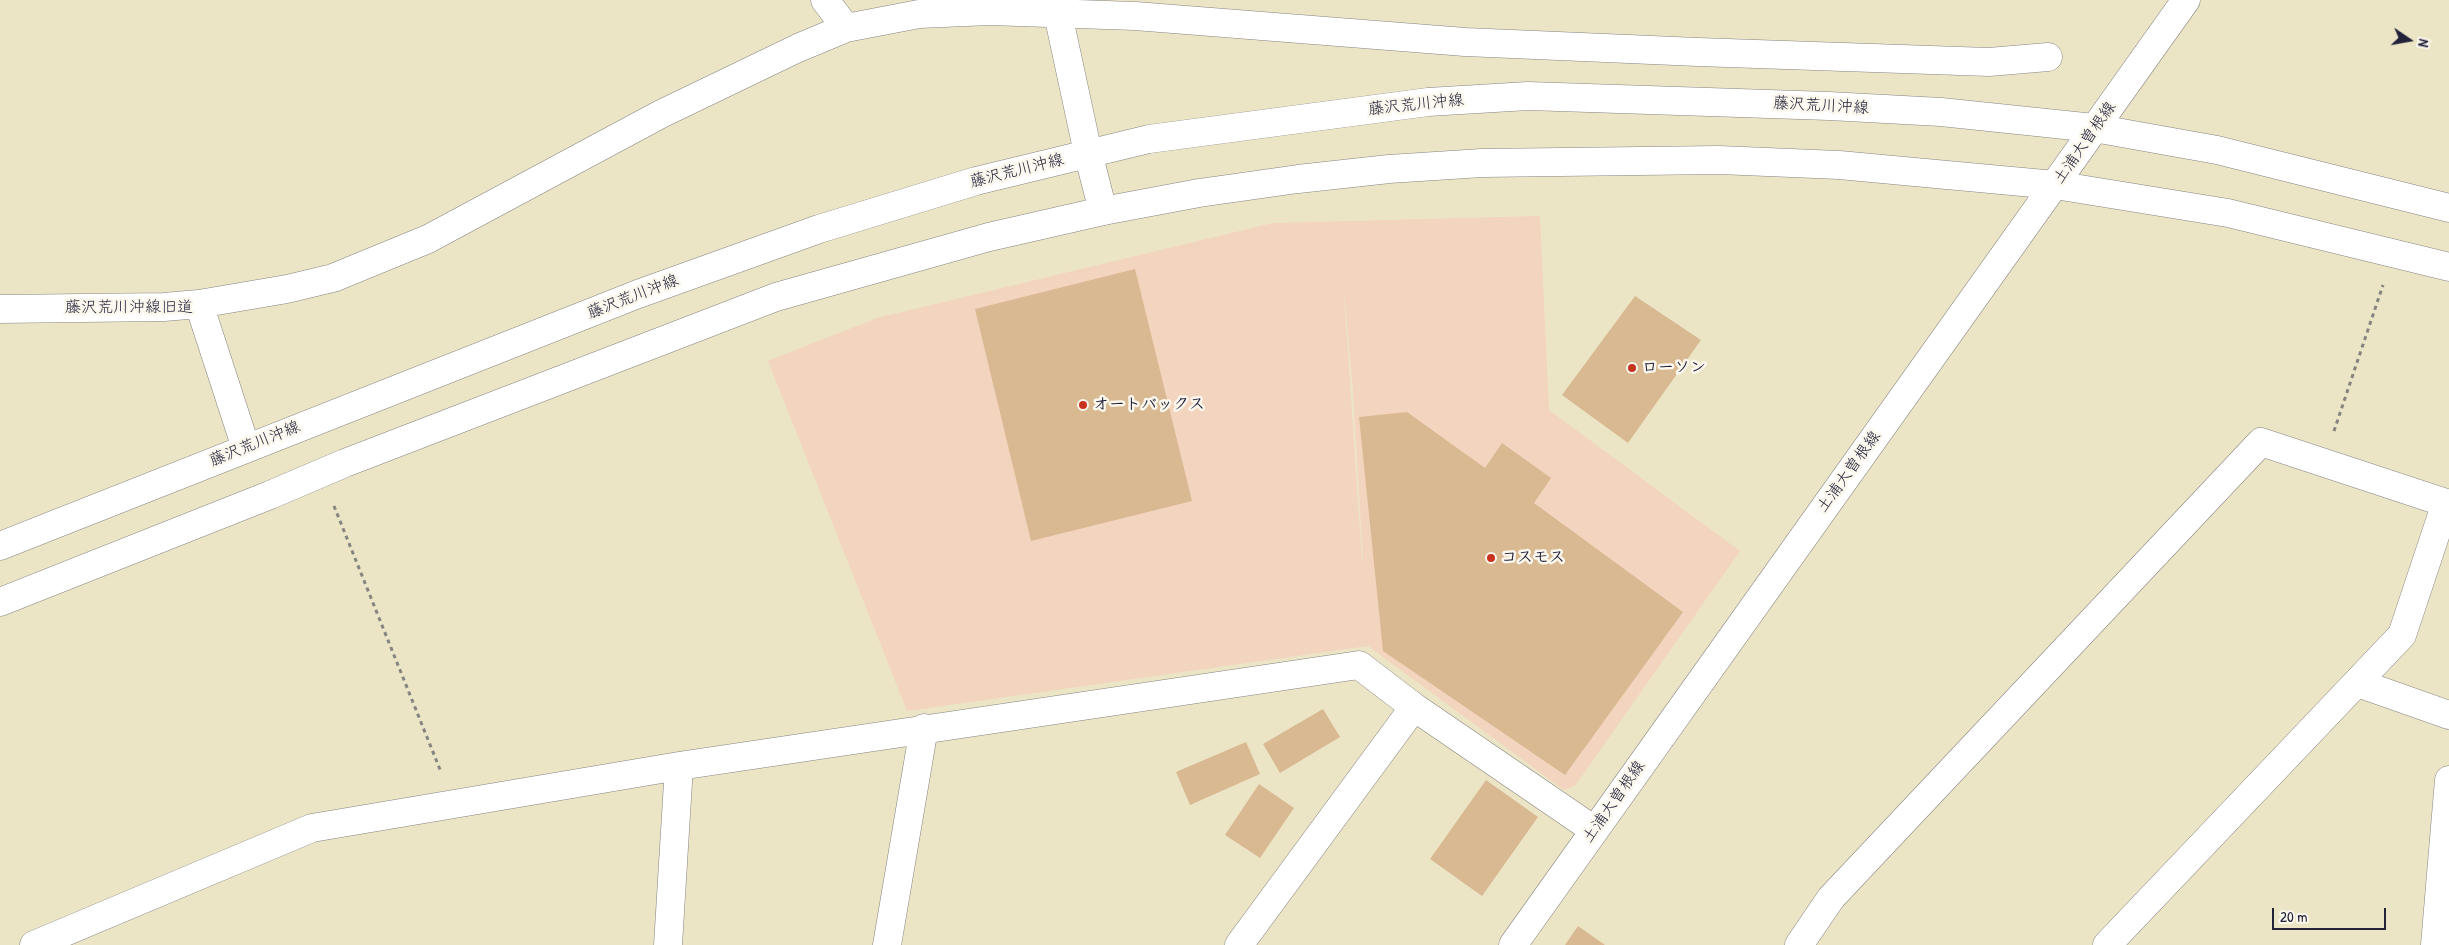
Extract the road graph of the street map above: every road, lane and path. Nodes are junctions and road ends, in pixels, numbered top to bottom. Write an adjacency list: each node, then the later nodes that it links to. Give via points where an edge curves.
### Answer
1 (825, 0): 4 (street)
2 (2186, 0): 6 (street, 土浦大曽根線)
3 (1058, 14): 4 (street, via 990,11 919,14); 5 (street, via 1134,16 1465,42 1688,52 1989,62); 7 (street)
4 (846, 28): 13 (street, via 661,114 428,239 333,278)
5 (2048, 57)
6 (2094, 128): 7 (street, 藤沢荒川沖線, via 1941,112 1528,96 1428,102 1335,114 1149,139); 8 (street, 土浦大曽根線); 9 (street, 藤沢荒川沖線, via 2217,150)
7 (1088, 153): 10 (street); 15 (street, 藤沢荒川沖線, via 976,181 819,229 638,294)
8 (2055, 185): 10 (street, via 1838,165 1729,160 1482,163 1298,179); 11 (street, via 2228,213); 28 (street, 土浦大曽根線)
9 (2449, 208)
10 (1104, 211): 20 (street, via 989,237 776,297 344,463)
11 (2449, 267)
12 (2383, 285): 16 (path)
13 (199, 304): 14 (street, 藤沢荒川沖線旧道); 15 (street, 藤沢荒川沖線旧道)
14 (0, 309)
15 (246, 448): 19 (street, 藤沢荒川沖線)
16 (2324, 463): 17 (street); 34 (street, via 2261,442 1831,898)
17 (2448, 503): 21 (street, via 2402,635)
18 (334, 506): 27 (path)
19 (0, 546)
20 (0, 602)
21 (2358, 683): 23 (street); 35 (street)
22 (1414, 707): 24 (street, via 1359,665); 28 (street); 32 (street)
23 (2449, 715)
24 (924, 728): 25 (street); 31 (street)
25 (679, 766): 27 (street); 30 (street)
26 (2449, 780): 36 (street)
27 (454, 803): 29 (street, via 312,828)
28 (1594, 830): 33 (street, 土浦大曽根線)
29 (34, 945)
30 (668, 945)
31 (887, 945)
32 (1239, 945)
33 (1513, 945)
34 (1800, 945)
35 (2107, 945)
36 (2435, 945)

